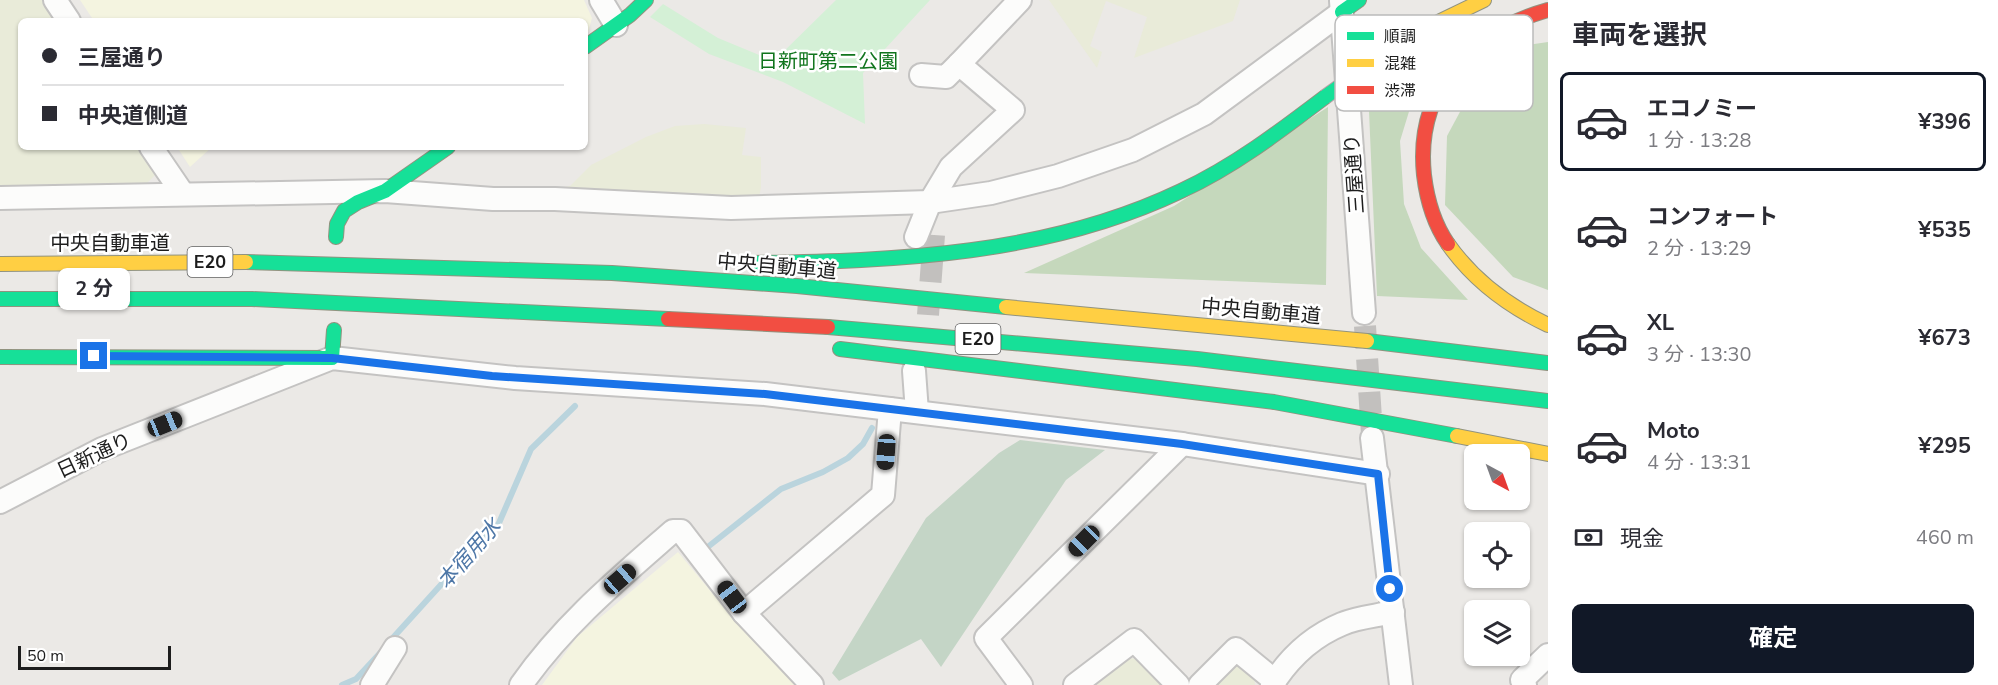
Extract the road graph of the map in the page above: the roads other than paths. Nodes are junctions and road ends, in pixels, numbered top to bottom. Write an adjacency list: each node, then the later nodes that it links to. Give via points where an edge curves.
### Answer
1 (55, 0): 10 (street)
2 (601, 0): 11 (street)
3 (646, 0): 11 (main road)
4 (1020, 0): 13 (street)
5 (1484, 0): 8 (main road, bridge)
6 (1347, 4): 23 (street, via 1204,114 1133,150 1058,177)
7 (1548, 10): 9 (main road)
8 (1452, 15)
9 (1531, 15)
10 (67, 18)
11 (616, 25): 12 (main road)
12 (588, 45)
13 (959, 64): 14 (street, via 946,77); 23 (street, via 1012,110 951,167)
14 (921, 75)
15 (1335, 90): 26 (main road, bridge, via 1273,136 1205,179 1130,213 1074,231 1000,248 887,260)
16 (1353, 111): 32 (street, 三屋通り)
17 (1430, 111): 33 (main road, via 1423,141 1425,187 1432,215 1446,242 1489,289)
18 (153, 150): 21 (street)
19 (444, 150): 20 (main road)
20 (385, 191): 21 (street); 23 (street, via 731,208); 25 (main road, via 345,211 337,224)
21 (183, 194): 22 (street)
22 (0, 198)
23 (930, 202): 24 (street)
24 (925, 236)
25 (336, 237)
26 (742, 263)
27 (0, 264): 29 (main road, 中央自動車道 / E20, via 252,262)
28 (683, 264): 29 (main road)
29 (420, 266): 39 (main road, 中央自動車道 / E20, via 612,273 797,286 1380,342)
30 (0, 299): 31 (main road, E20, via 252,299)
31 (406, 305): 35 (main road); 41 (main road, E20, via 909,333 1197,359)
32 (1364, 313)
33 (1548, 325)
34 (334, 330): 38 (main road)
35 (702, 334)
36 (828, 348): 46 (main road, via 1274,402)
37 (0, 357): 38 (main road)
38 (332, 358): 42 (street, via 492,376 765,394); 48 (street, 日新通り, via 102,449)
39 (1548, 363)
40 (919, 372): 43 (street)
41 (1548, 401)
42 (890, 409): 43 (street); 50 (street, via 883,495)
43 (917, 412): 45 (street)
44 (1372, 438): 47 (street)
45 (1182, 444): 47 (street); 57 (street, via 987,638)
46 (1548, 454)
47 (1378, 474): 49 (street)
48 (0, 502)
49 (1393, 612): 53 (street, via 1344,623 1321,636 1296,654); 61 (street)
50 (744, 613): 55 (street, via 681,531 674,531 584,610); 56 (street)
51 (395, 648): 54 (street)
52 (1548, 655): 62 (street, via 1522,680)
53 (1273, 683): 60 (street, via 1236,649)
54 (372, 685)
55 (521, 685)
56 (812, 685)
57 (1021, 685)
58 (1075, 685): 59 (street, via 1134,640)
59 (1178, 685)
60 (1200, 685)
61 (1401, 685)
62 (1526, 685)

